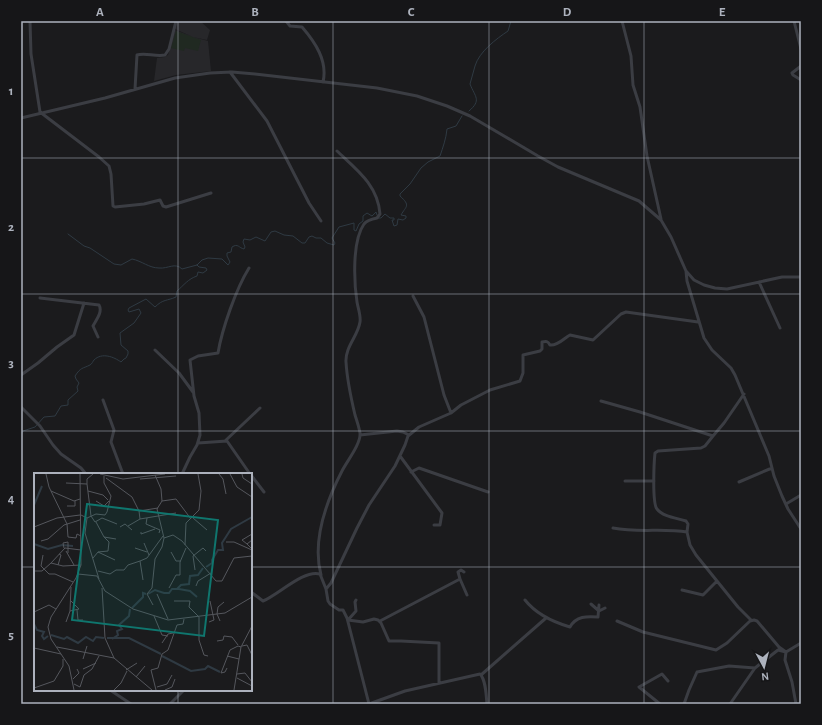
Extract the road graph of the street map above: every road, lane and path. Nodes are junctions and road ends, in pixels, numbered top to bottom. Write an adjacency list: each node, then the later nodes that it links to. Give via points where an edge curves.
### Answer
1 (30, 21): 12 (street, via 31,54)
2 (176, 21): 11 (street, via 169,49 164,55 137,55)
3 (286, 21): 10 (street, via 290,26 302,27 319,53 324,67)
4 (622, 21): 16 (street)
5 (794, 21): 6 (street)
6 (801, 49)
7 (801, 66): 9 (street, via 792,74)
8 (230, 72): 10 (street); 11 (street, via 184,76); 17 (street, via 267,121 309,203)
9 (801, 80)
10 (323, 82): 16 (street, via 406,93 447,106 480,121 558,167 639,201)
11 (135, 90): 12 (street)
12 (41, 114): 13 (street); 15 (street, via 109,166 114,207 160,200 166,207)
13 (21, 118)
14 (337, 151): 37 (street, via 369,182 380,211 377,218 364,224 358,241 354,273 361,321 346,359 352,403)
15 (211, 193)
16 (661, 220): 19 (street)
17 (321, 221)
18 (249, 268): 30 (street, via 232,305 218,353 190,360)
19 (686, 271): 21 (street, via 697,282 715,288 730,289); 25 (street)
20 (801, 277): 21 (street, via 782,277)
21 (759, 282): 26 (street)
22 (413, 296): 36 (street, via 424,316)
23 (40, 298): 24 (street)
24 (84, 303): 27 (street, via 98,304 101,308 93,326); 29 (street, via 74,335)
25 (698, 322): 31 (street, via 705,341 733,372); 36 (street, via 626,312 593,340 570,335 553,345 546,341 542,342 540,351 523,355 523,373 520,381 490,390)
26 (780, 328)
27 (98, 337)
28 (155, 350): 30 (street, via 179,373)
29 (21, 375)
30 (193, 392): 41 (street, via 199,413)
31 (744, 394): 39 (street); 43 (street)
32 (102, 400): 46 (street, via 114,430 111,442)
33 (601, 401): 39 (street)
34 (21, 407): 45 (street, via 40,426 61,454)
35 (260, 408): 40 (street)
36 (451, 413): 38 (street, via 419,427)
37 (360, 435): 38 (street, via 403,432); 62 (street, via 324,513 318,541)
38 (409, 435): 42 (street)
39 (713, 436): 51 (street, via 701,448 656,452)
40 (225, 441): 41 (street); 48 (street)
41 (198, 443): 47 (street)
42 (400, 456): 44 (street); 65 (street, via 369,505)
43 (772, 468): 52 (street); 56 (street)
44 (411, 472): 54 (street, via 419,468); 57 (street, via 442,513 440,525)
45 (85, 473)
46 (123, 473)
47 (183, 473)
48 (250, 473)
49 (252, 475): 53 (street)
50 (626, 481): 51 (street)
51 (654, 481): 60 (street, via 656,509 665,515 686,521)
52 (739, 482)
53 (264, 492)
54 (488, 492)
55 (801, 495): 56 (street)
56 (786, 504): 59 (street)
57 (434, 525)
58 (613, 528): 60 (street)
59 (801, 529)
60 (687, 532): 64 (street, via 692,550)
61 (464, 572): 63 (street, via 458,572)
62 (321, 575): 65 (street); 67 (street, via 316,573 303,577 263,600)
63 (460, 579): 68 (street); 78 (street)
64 (717, 581): 66 (street, via 703,595); 77 (street)
65 (326, 589): 76 (street, via 330,604 343,610)
66 (682, 590)
67 (252, 593)
68 (467, 595)
69 (356, 600): 76 (street, via 356,611)
70 (525, 600): 75 (street)
71 (590, 604): 74 (street)
72 (599, 605): 74 (street)
73 (605, 608): 74 (street)
74 (599, 611): 75 (street, via 598,617 580,618 570,627)
75 (546, 618): 83 (street)
76 (348, 620): 78 (street); 90 (street)
77 (751, 620): 79 (street, via 716,650 643,632); 81 (street, via 757,621)
78 (380, 621): 85 (street, via 389,641 439,643)
79 (617, 621)
80 (801, 643): 81 (street)
81 (786, 652): 82 (street, via 778,650); 95 (street, via 785,660)
82 (756, 667): 93 (street, via 729,666 697,672); 94 (street)
83 (481, 675): 85 (street); 91 (street)
84 (668, 681): 92 (street, via 662,674 639,687)
85 (439, 683): 90 (street)
86 (112, 691): 88 (street)
87 (183, 691): 89 (street)
88 (131, 704)
89 (170, 704)
90 (367, 704)
91 (488, 704)
92 (660, 704)
93 (684, 704)
94 (730, 704)
95 (796, 704)

